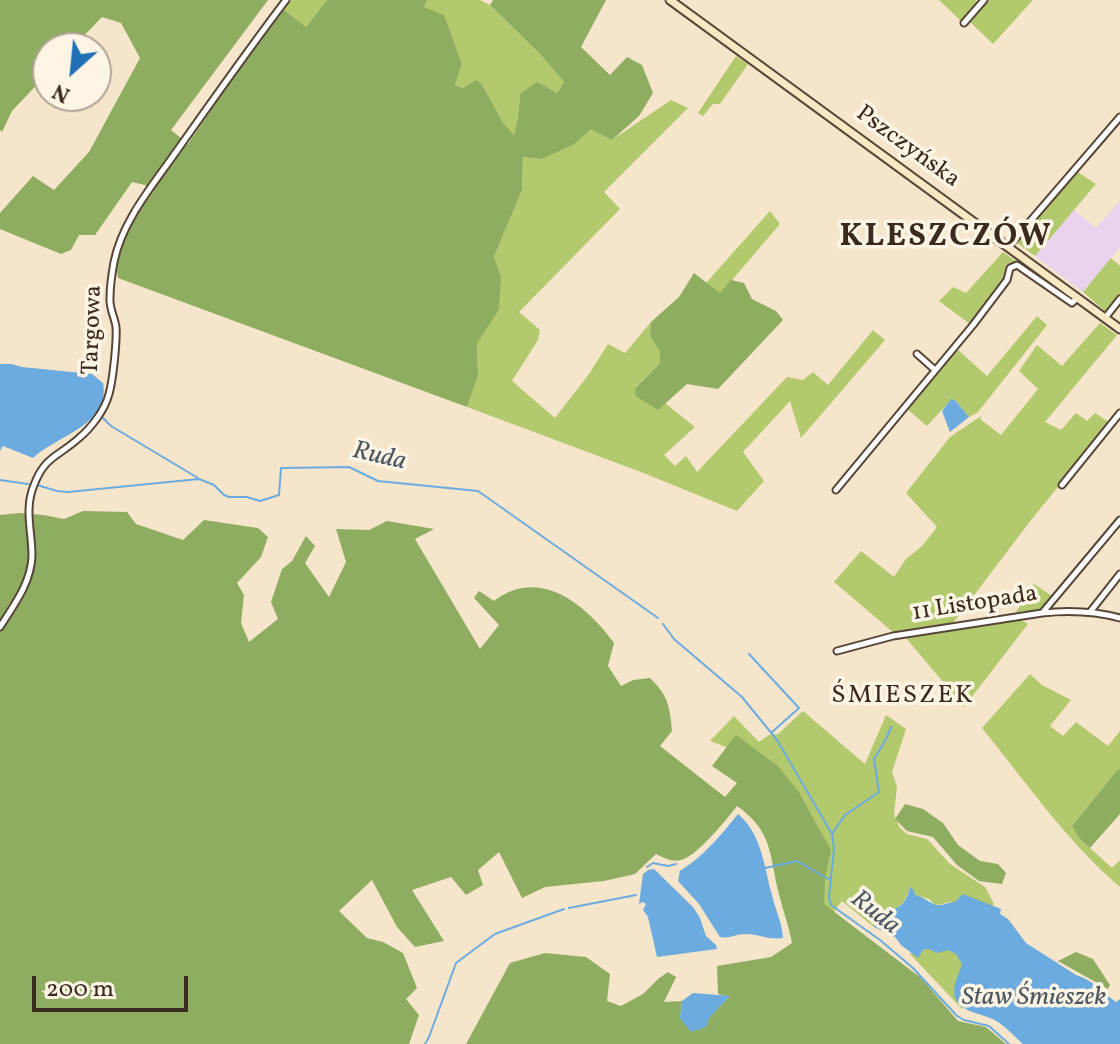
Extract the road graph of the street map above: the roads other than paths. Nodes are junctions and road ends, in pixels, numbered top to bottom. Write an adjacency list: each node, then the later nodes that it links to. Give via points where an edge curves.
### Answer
1 (286, 0): 21 (street, Targowa, via 125,229 109,300 116,334 109,394 80,438 40,469 30,495 32,560 22,593)
2 (670, 0): 6 (main road, Pszczyńska)
3 (984, 0): 4 (street)
4 (964, 23)
5 (1120, 117): 6 (street)
6 (1008, 247): 7 (main road, Pszczyńska)
7 (1078, 298): 9 (main road, Pszczyńska); 12 (street, via 1072,303 1017,265 1010,268 1007,280)
8 (1120, 299): 9 (street)
9 (1105, 318): 10 (main road, Pszczyńska)
10 (1120, 329)
11 (917, 354): 12 (street)
12 (935, 370): 15 (street)
13 (1120, 413): 14 (street)
14 (1062, 485)
15 (836, 490)
16 (1120, 520): 19 (street)
17 (1120, 574): 18 (street)
18 (1090, 612): 19 (street, 11 Listopada); 20 (street, 11 Listopada)
19 (1042, 613): 22 (street, 11 Listopada, via 893,636)
20 (1120, 618)
21 (0, 627)
22 (837, 651)

